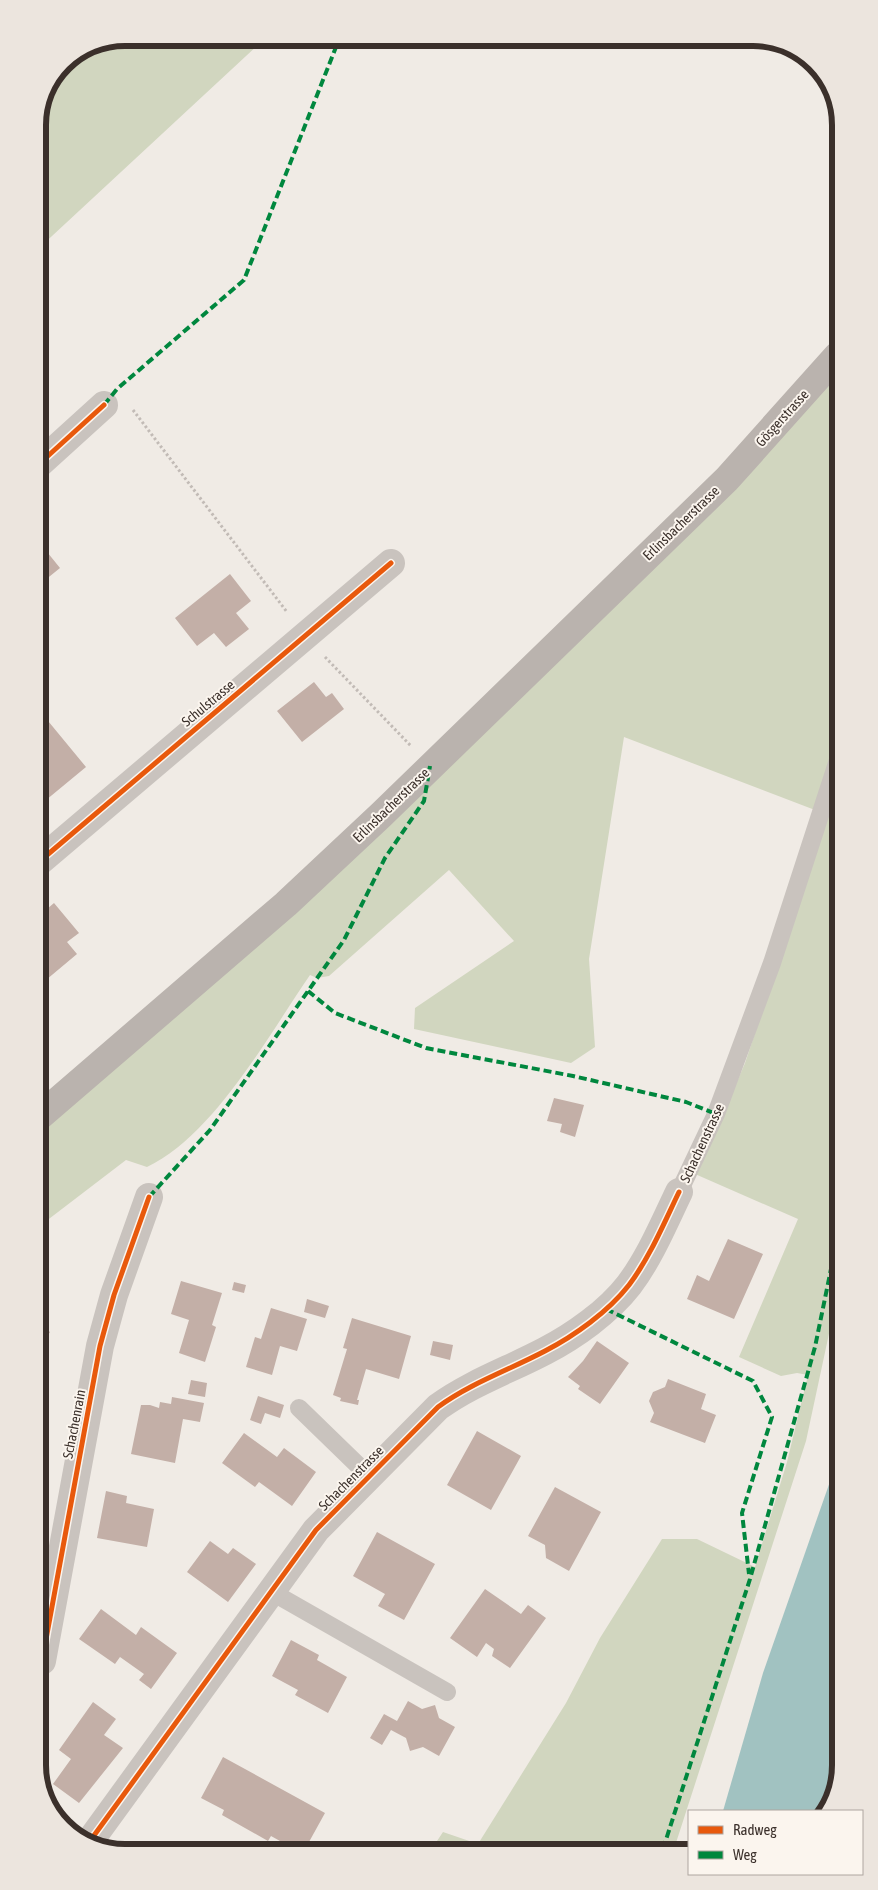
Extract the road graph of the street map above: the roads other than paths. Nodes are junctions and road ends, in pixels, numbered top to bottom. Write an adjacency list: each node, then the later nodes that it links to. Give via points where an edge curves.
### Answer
1 (832, 361): 4 (main road, Gösgerstrasse)
2 (116, 405): 3 (street)
3 (46, 459)
4 (727, 479): 8 (main road, Erlinsbacherstrasse, via 286,904)
5 (391, 563): 7 (street, Schulstrasse)
6 (832, 778): 9 (lane, Schachenstrasse, via 753,1016 716,1114)
7 (46, 856)
8 (46, 1111)
9 (678, 1192): 12 (street, Schachenstrasse, via 652,1248 628,1286 606,1308 546,1350 457,1393)
10 (149, 1197): 14 (street, Schachenrain, via 114,1295 100,1346)
11 (299, 1408): 12 (lane)
12 (369, 1476): 13 (street, Schachenstrasse, via 316,1530)
13 (270, 1591): 15 (lane); 16 (street, Schachenstrasse)
14 (46, 1639)
15 (447, 1692)
16 (94, 1837)

